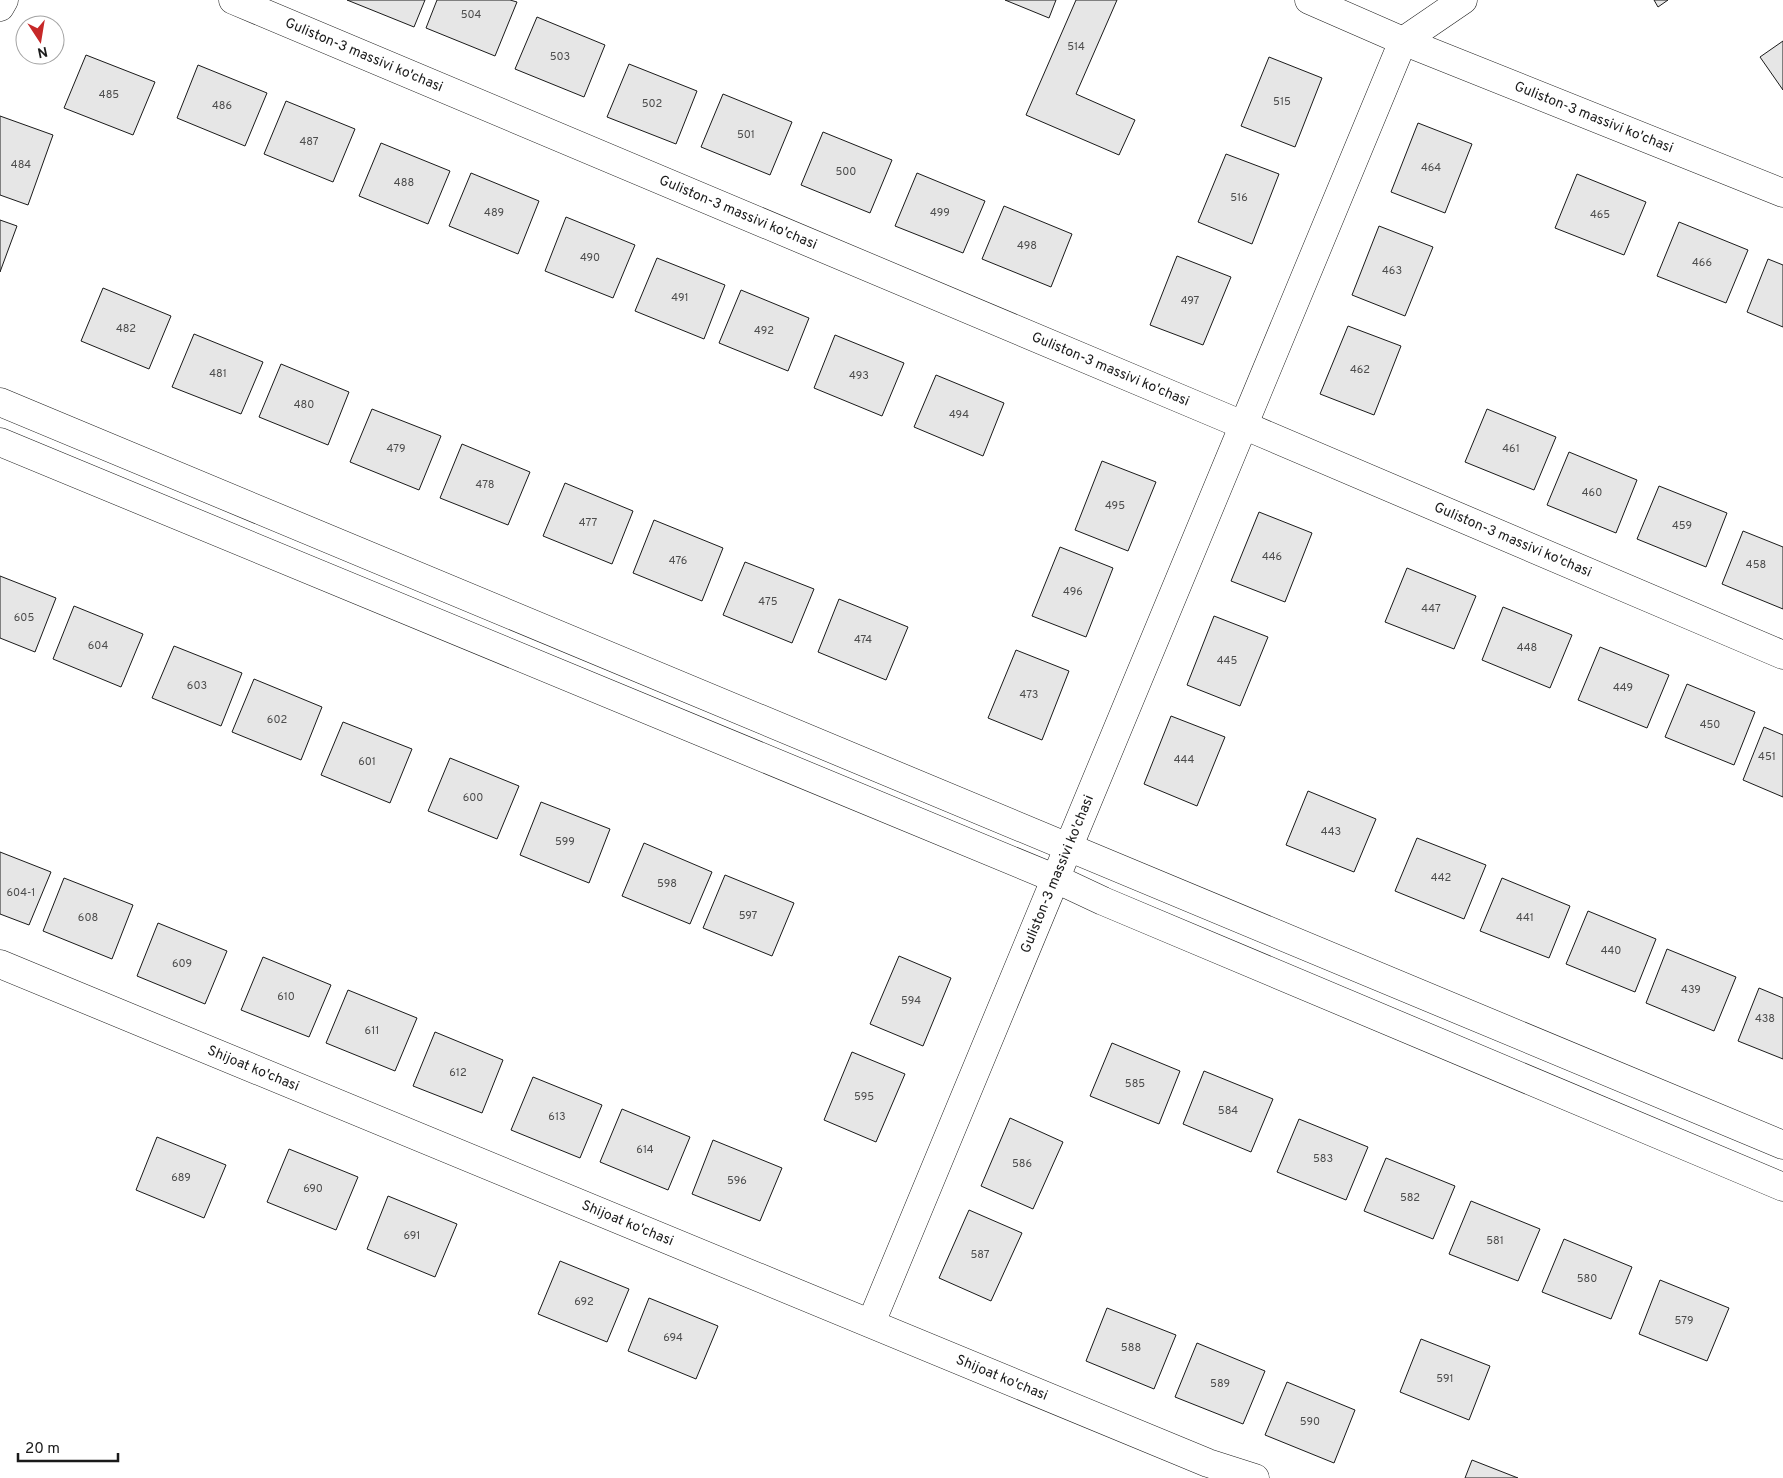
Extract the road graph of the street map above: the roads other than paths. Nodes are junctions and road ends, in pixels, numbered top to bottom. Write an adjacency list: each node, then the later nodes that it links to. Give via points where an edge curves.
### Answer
1 (4, 0): 5 (street)
2 (234, 0): 9 (street, Guliston-3 massivi ko'chasi)
3 (1309, 0): 6 (street, Guliston-3 massivi ko'chasi)
4 (1463, 0): 6 (street)
5 (0, 7)
6 (1403, 41): 7 (street, Guliston-3 massivi ko'chasi); 9 (street, Guliston-3 massivi ko'chasi)
7 (1783, 193)
8 (0, 402): 12 (street)
9 (1243, 425): 11 (street, Guliston-3 massivi ko'chasi); 12 (street, Guliston-3 massivi ko'chasi)
10 (0, 442): 13 (street)
11 (1783, 655)
12 (1067, 847): 13 (street, Guliston-3 massivi ko'chasi); 15 (street)
13 (1054, 878): 16 (street); 17 (street, Guliston-3 massivi ko'chasi)
14 (0, 964): 17 (street, Shijoat ko'chasi)
15 (1783, 1145)
16 (1783, 1187)
17 (871, 1323): 18 (street, Shijoat ko'chasi, via 1208,1463)
18 (1255, 1478)

